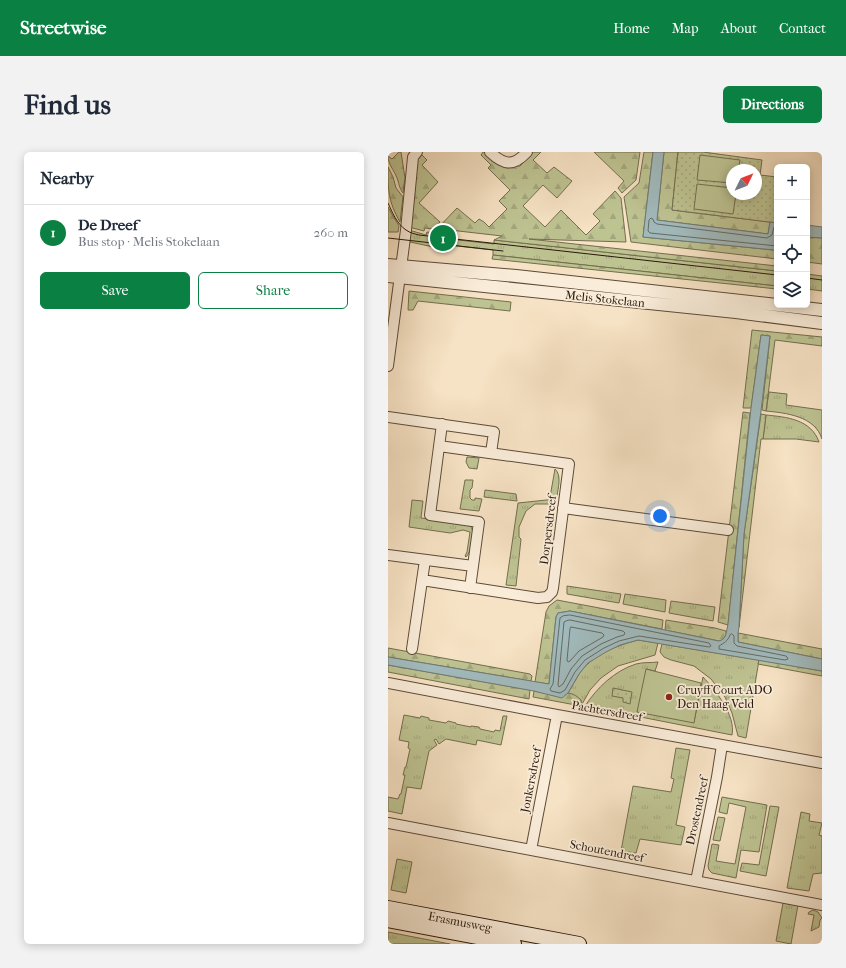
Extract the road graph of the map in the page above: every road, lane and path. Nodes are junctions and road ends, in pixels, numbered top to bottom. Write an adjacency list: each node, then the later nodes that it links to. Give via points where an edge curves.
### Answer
1 (417, 152): 5 (street, via 413,157 406,226)
2 (490, 152): 3 (street, via 498,160 510,163 520,159)
3 (527, 152)
4 (388, 265): 5 (street, Melis Stokelaan)
5 (396, 273): 6 (street, Melis Stokelaan, via 516,276); 7 (street, Melis Stokelaan); 8 (street)
6 (822, 310)
7 (822, 323)
8 (388, 366)
9 (388, 417): 10 (street)
10 (442, 424): 11 (street); 12 (street, via 494,432)
11 (439, 446): 12 (street); 17 (street, via 430,515 480,522)
12 (491, 453): 13 (street, Dorpersdreef, via 569,464)
13 (563, 508): 14 (street); 19 (street, Dorpersdreef, via 553,588 547,597 538,598)
14 (728, 530)
15 (388, 555): 16 (street)
16 (425, 560): 17 (street); 18 (street)
17 (473, 566): 19 (street)
18 (422, 580): 19 (street); 20 (street)
19 (470, 588)
20 (412, 649)
21 (388, 683): 22 (street, Pachtersdreef)
22 (557, 715): 23 (street, Pachtersdreef); 26 (street, Jonkersdreef)
23 (722, 745): 24 (street, Pachtersdreef); 27 (street, Drostendreef)
24 (822, 763)
25 (388, 823): 26 (street, Schoutendreef)
26 (531, 850): 27 (street, Schoutendreef)
27 (696, 881): 28 (street, Schoutendreef)
28 (822, 905)
29 (388, 908): 32 (main road, Erasmusweg)
30 (388, 920): 31 (main road, Erasmusweg)
31 (514, 944)
32 (579, 944)

